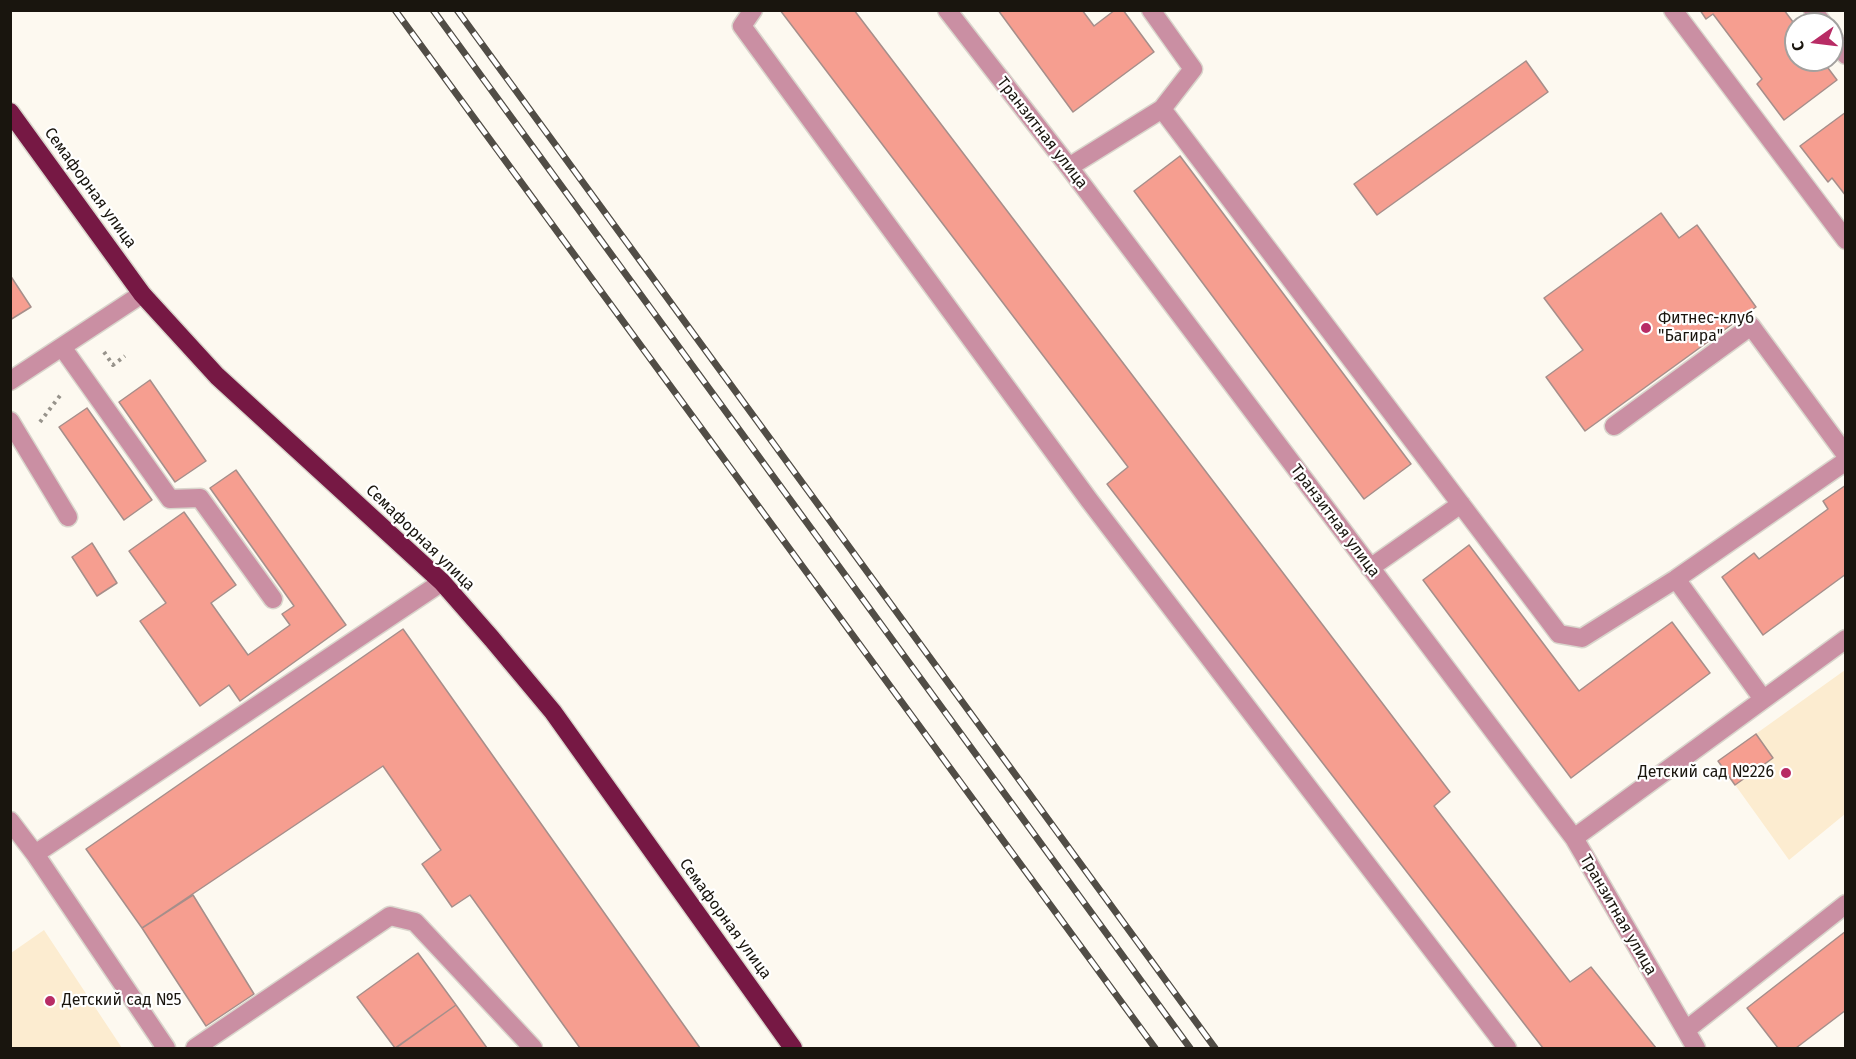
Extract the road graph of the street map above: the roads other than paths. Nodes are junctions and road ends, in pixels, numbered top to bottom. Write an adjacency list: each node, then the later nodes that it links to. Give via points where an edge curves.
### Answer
1 (753, 10): 33 (street, via 742,26 1089,500)
2 (946, 10): 7 (street, Транзитная улица)
3 (1151, 10): 5 (street, via 1193,69)
4 (1673, 10): 8 (street)
5 (1162, 109): 7 (street); 16 (street)
6 (10, 111): 9 (highway, Семафорная улица)
7 (1069, 167): 18 (street, Транзитная улица)
8 (1845, 240)
9 (142, 294): 10 (street); 20 (highway, Семафорная улица, via 217,376)
10 (62, 347): 11 (street); 21 (street, via 170,499 200,498)
11 (10, 381)
12 (10, 421): 17 (street)
13 (1614, 426): 14 (street, via 1751,326)
14 (1845, 455)
15 (1845, 461): 19 (street)
16 (1461, 504): 18 (street); 19 (street, via 1558,634 1582,638)
17 (68, 517)
18 (1370, 568): 25 (street, Транзитная улица)
19 (1676, 579): 23 (street)
20 (442, 582): 26 (street); 32 (highway, Семафорная улица, via 553,712)
21 (273, 599)
22 (1845, 639): 23 (street)
23 (1763, 699): 25 (street)
24 (10, 821): 26 (street)
25 (1574, 838): 28 (street, Транзитная улица)
26 (35, 854): 29 (street)
27 (1845, 904): 28 (street)
28 (1686, 1029): 34 (street, Транзитная улица)
29 (166, 1048)
30 (195, 1048): 31 (street, via 390,916 415,922)
31 (532, 1048)
32 (793, 1048)
33 (1507, 1048)
34 (1696, 1048)

